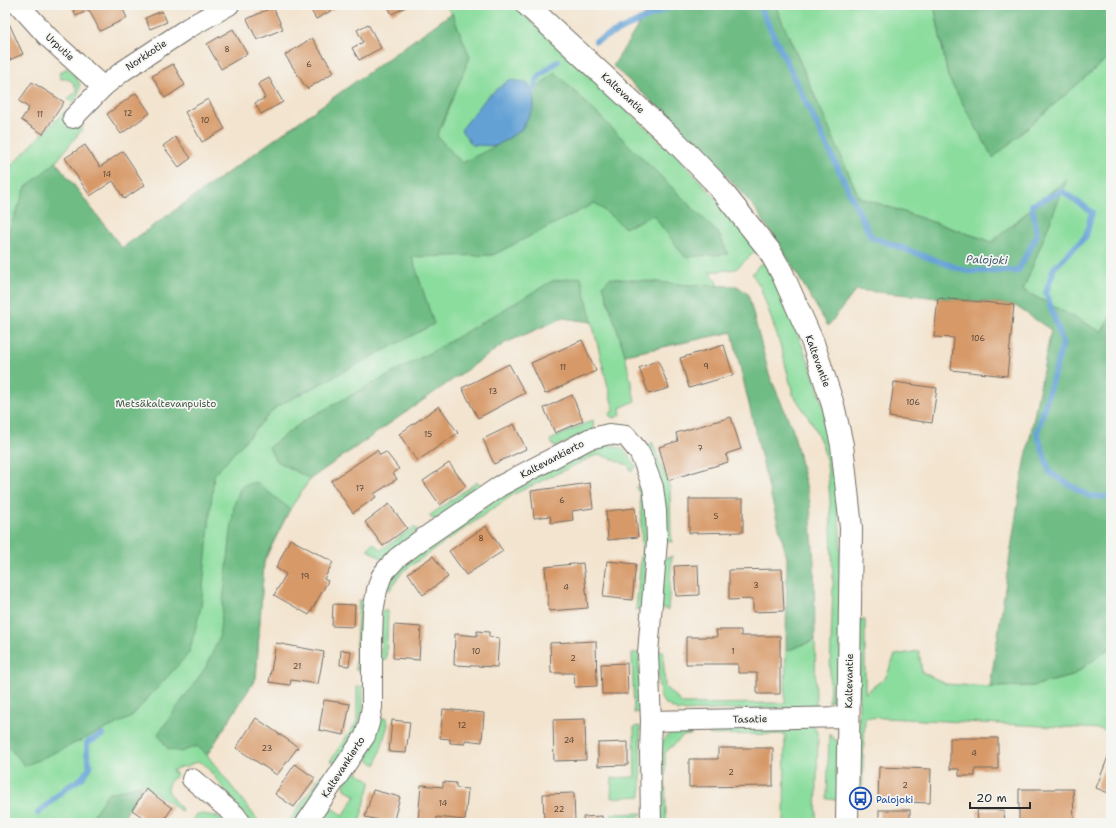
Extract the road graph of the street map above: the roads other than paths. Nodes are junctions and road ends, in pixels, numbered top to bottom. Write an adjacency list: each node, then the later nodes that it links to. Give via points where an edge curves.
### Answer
1 (19, 5): 4 (street, Urputie, via 48,37)
2 (229, 5): 4 (street, Norkkotie, via 188,28)
3 (527, 5): 6 (street, Kaltevantie, via 676,142 713,180 769,250 782,273 822,368 842,445 851,528)
4 (103, 87): 5 (street, Norkkotie)
5 (73, 118)
6 (849, 716): 7 (street, Tasatie); 12 (street, Kaltevantie)
7 (651, 721): 10 (street, Kaltevankierto, via 648,653 657,541 653,487 644,463 626,436 609,434 589,439 500,486 421,540 386,570 377,590 373,612 372,707 365,736); 11 (street, Kaltevankierto)
8 (192, 779): 9 (street)
9 (241, 823)
10 (306, 823)
11 (651, 823)
12 (847, 823)

